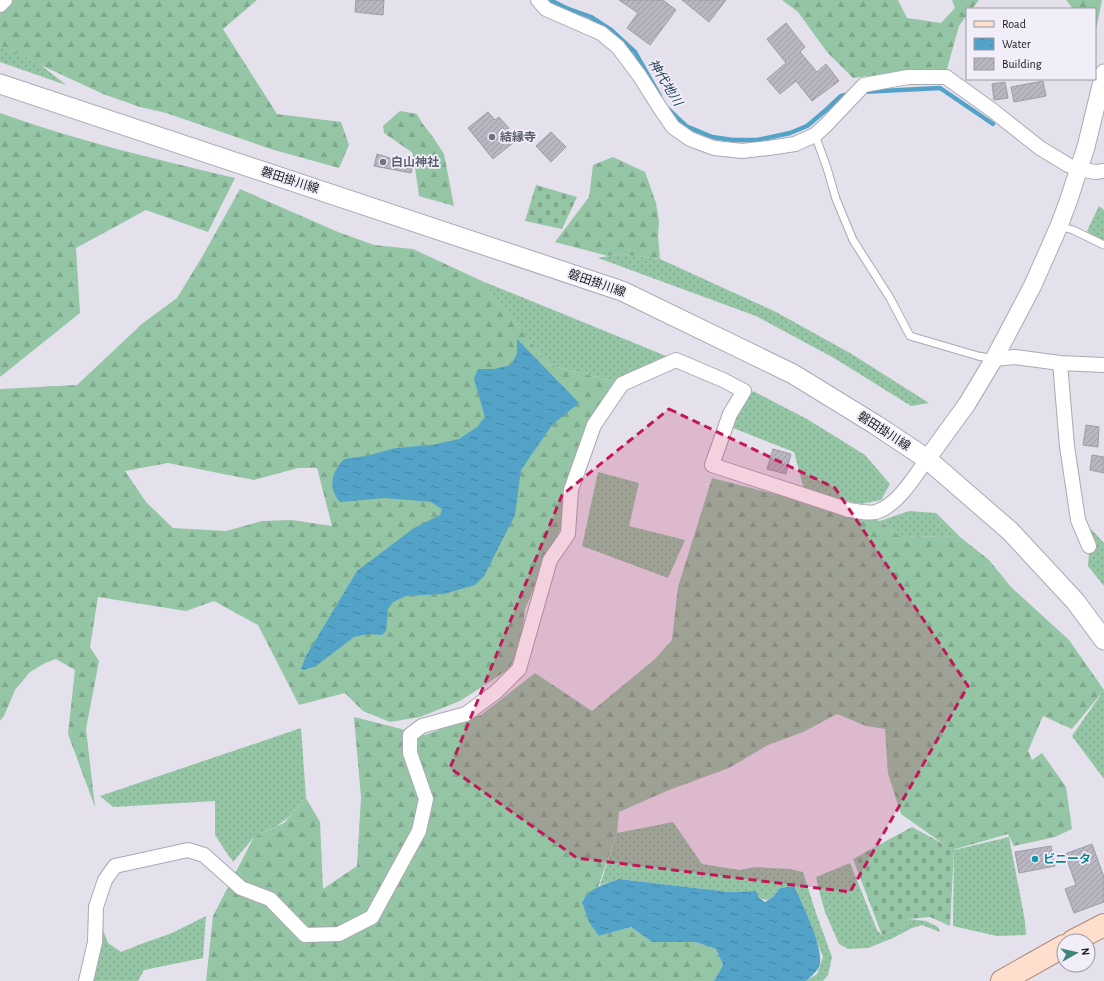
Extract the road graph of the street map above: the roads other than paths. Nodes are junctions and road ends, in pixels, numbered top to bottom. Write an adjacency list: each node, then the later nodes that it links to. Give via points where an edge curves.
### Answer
1 (5, 0): 3 (street)
2 (538, 0): 7 (street, via 546,9 601,33 618,47 673,127 690,139 714,148 742,151 795,144)
3 (0, 5)
4 (1104, 73): 6 (street)
5 (0, 84): 15 (main road, 磐田掛川線, via 622,291 793,374)
6 (1099, 115): 8 (street)
7 (815, 135): 8 (street, via 864,85 908,77 946,77 1040,148); 12 (lane, via 836,199 853,240 890,298 910,336)
8 (1079, 169): 9 (street); 10 (street)
9 (1104, 171)
10 (1059, 226): 11 (lane); 12 (street, via 1033,285)
11 (1104, 245)
12 (994, 360): 13 (street, via 1014,357); 15 (street, via 967,404)
13 (1060, 363): 14 (street); 16 (street, via 1067,446 1078,520)
14 (1104, 365)
15 (927, 459): 17 (main road, 磐田掛川線, via 1010,531 1075,601); 21 (street, via 906,488 885,508 868,513 848,510 712,465 730,414 744,391 676,360 622,384 594,425 571,490 568,534 550,560 519,669 496,692 466,714 422,726 410,734 410,753 426,799 419,831 372,917 339,934 305,935 270,899 241,888 204,855 188,850 122,864 115,866 105,880 96,907 95,942)
16 (1089, 546)
17 (1104, 640)
18 (1104, 925): 19 (main road)
19 (1088, 933)
20 (1056, 951): 22 (main road)
21 (86, 981)
22 (1002, 981)

